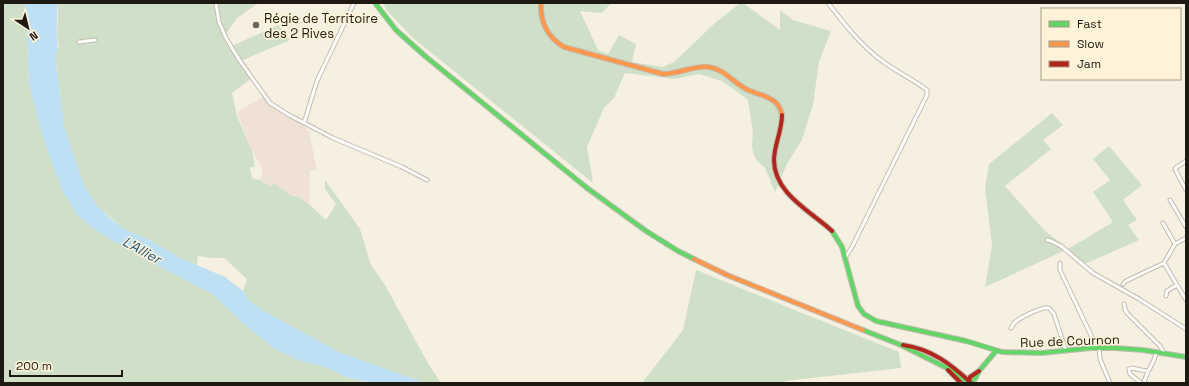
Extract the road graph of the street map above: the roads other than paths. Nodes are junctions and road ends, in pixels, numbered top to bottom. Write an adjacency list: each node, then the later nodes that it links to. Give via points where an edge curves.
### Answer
1 (216, 3): 8 (street, via 219,22 226,38 262,93 289,116)
2 (354, 3): 8 (street, via 317,81)
3 (375, 3): 28 (main road, via 396,30 425,56 587,188 662,242 726,275)
4 (541, 3): 18 (main road, Rue de Cournon, via 540,14 546,31 564,46 663,74 703,67 714,68 745,88 772,99 782,116 774,154 777,177 801,206 835,234)
5 (828, 3): 18 (street, via 868,50 927,90 927,95)
6 (95, 40): 7 (street)
7 (79, 42)
8 (304, 123): 10 (street)
9 (1186, 161): 11 (street, via 1174,170)
10 (427, 180)
11 (1186, 190)
12 (1170, 200): 14 (street)
13 (1163, 223): 17 (street)
14 (1186, 227)
15 (1186, 238): 17 (street)
16 (1047, 240): 27 (street, via 1061,246 1093,273)
17 (1175, 244): 20 (street)
18 (845, 258): 30 (main road, Rue de Cournon, via 856,302 865,315 876,321 966,341)
19 (1060, 263): 29 (street, via 1060,270)
20 (1164, 263): 21 (street); 22 (street)
21 (1123, 284)
22 (1177, 285): 23 (street, via 1167,291); 24 (street)
23 (1166, 296)
24 (1186, 300)
25 (1124, 304): 34 (street, via 1127,313 1160,346)
26 (1011, 328): 32 (street, via 1014,323 1039,309 1049,308 1054,313)
27 (1186, 329)
28 (901, 345): 37 (main road); 40 (main road, via 909,345 941,359 954,367)
29 (1098, 348): 32 (main road, Rue de Cournon); 33 (main road, Rue de Cournon, via 1128,348); 41 (street)
30 (988, 349): 31 (main road, Rue de Cournon); 36 (main road)
31 (996, 351): 32 (main road, Rue de Cournon, via 1028,354); 36 (main road)
32 (1066, 351)
33 (1156, 352): 34 (main road, Rue de Cournon); 38 (street, via 1155,360)
34 (1163, 353): 35 (main road, Rue de Cournon)
35 (1186, 357)
36 (988, 360): 40 (main road, via 970,377)
37 (948, 369): 39 (main road); 40 (main road)
38 (1148, 371): 42 (street); 42 (street, via 1128,369 1130,374)
39 (961, 383)
40 (968, 383)
41 (1110, 383)
42 (1143, 383)

